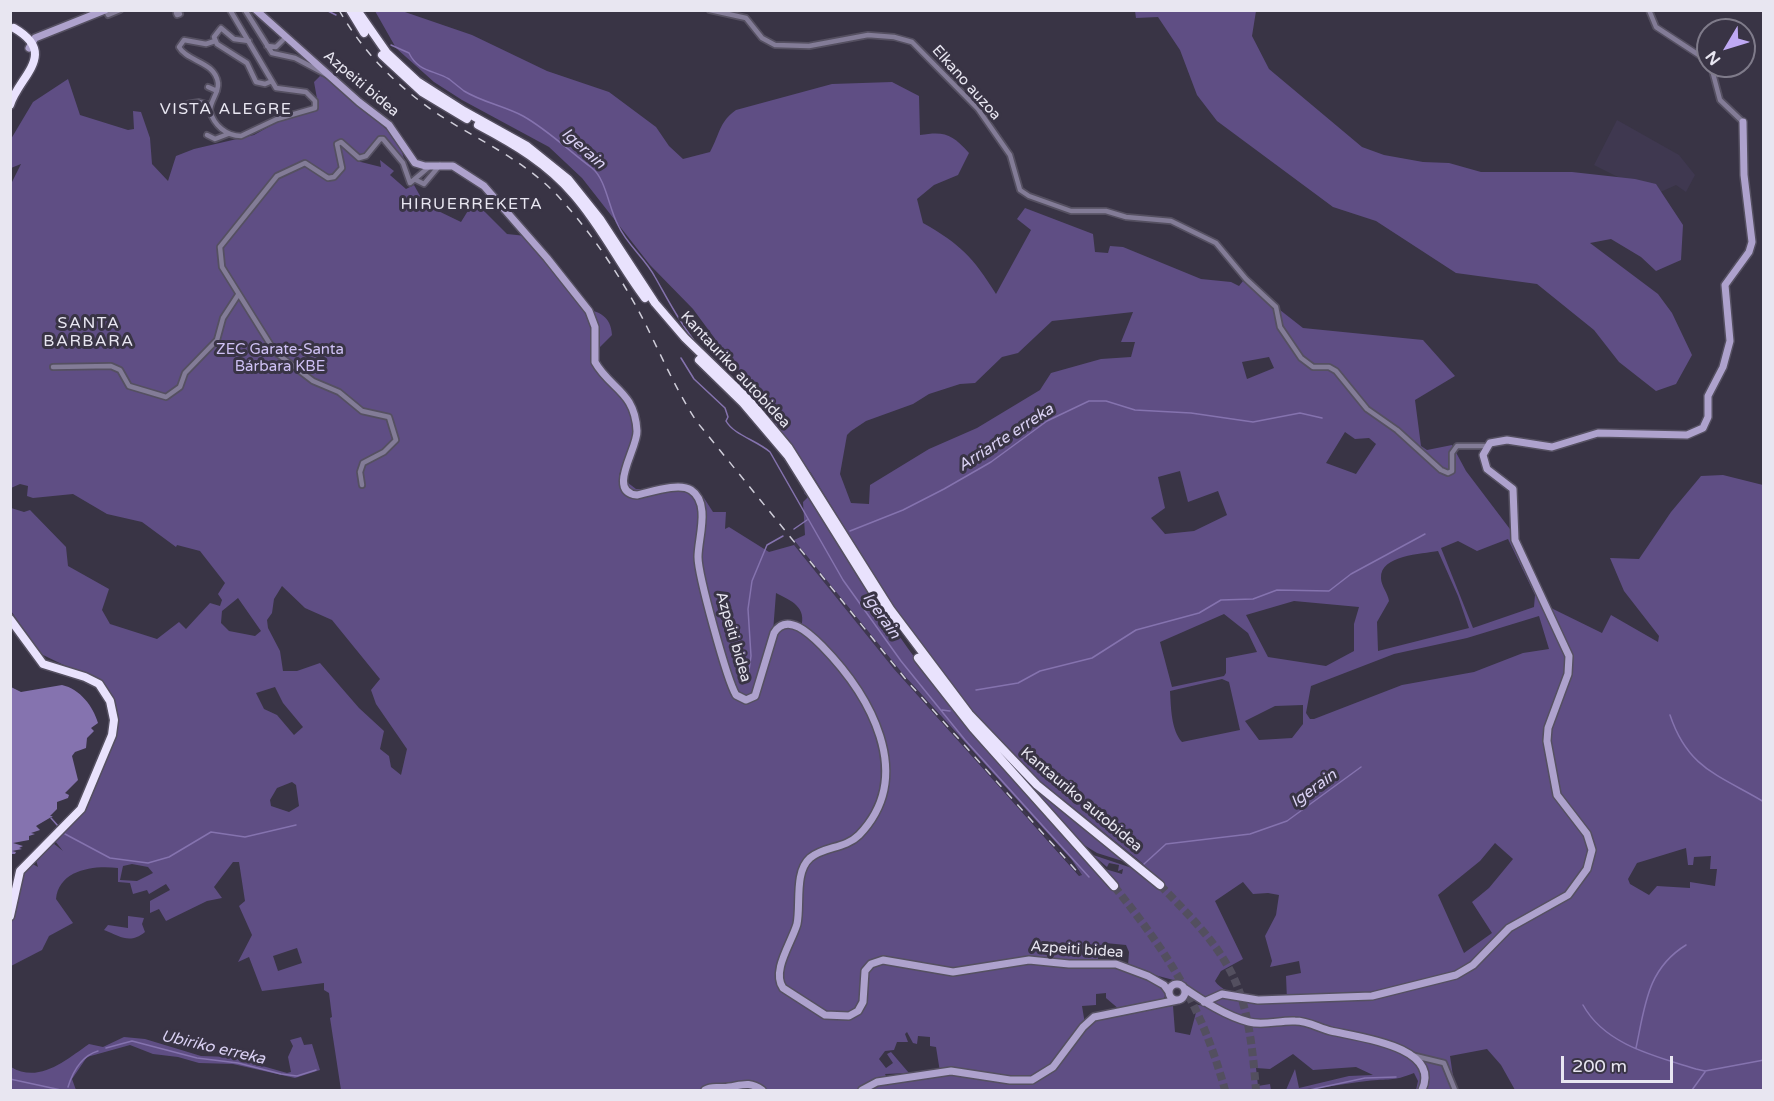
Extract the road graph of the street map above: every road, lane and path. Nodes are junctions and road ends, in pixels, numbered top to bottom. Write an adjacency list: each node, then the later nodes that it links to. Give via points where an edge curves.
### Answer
1 (105, 10): 2 (street, via 108,15); 16 (main road)
2 (120, 10)
3 (230, 10): 11 (street)
4 (245, 10): 17 (street)
5 (256, 10): 13 (main road, Azpeiti bidea)
6 (350, 10): 43 (highway, Kantauriko autobidea, via 383,57 412,84 524,151 575,196 666,325 743,403 788,456 877,600 943,692)
7 (357, 10): 42 (highway, Kantauriko autobidea, via 387,53 417,81 527,146 567,179 595,212 634,274 670,321 748,399 788,447 890,609 969,714 1037,785)
8 (710, 10): 39 (street, Elkano auzoa, via 746,18 762,38 774,45 809,46 868,35 912,42 978,110 1010,155 1020,190 1071,211 1106,211 1126,218 1171,221 1216,243 1246,279 1276,306 1280,327 1301,358 1313,367 1336,371 1366,408 1444,472 1452,471 1452,453 1457,446)
9 (1649, 10): 19 (street, via 1656,27)
10 (16, 29): 16 (highway)
11 (243, 31): 12 (street); 15 (street)
12 (241, 39): 14 (street, via 234,39 221,28); 15 (street)
13 (289, 39): 18 (street); 20 (street, via 294,50); 21 (main road, Azpeiti bidea)
14 (215, 41): 23 (street, via 247,63 256,82); 25 (street, via 206,44 184,40 179,47 211,70 217,79)
15 (249, 41): 23 (street)
16 (33, 44): 27 (highway, via 31,72)
17 (266, 45): 18 (street); 20 (street, via 274,54)
18 (279, 46): 20 (street)
19 (1696, 53)
20 (286, 56): 21 (street)
21 (328, 75): 32 (main road, Azpeiti bidea, via 389,125)
22 (1715, 78): 29 (street, via 1720,100)
23 (272, 81): 30 (street, via 278,89 309,93 315,108 277,119 241,136)
24 (208, 87): 25 (street)
25 (217, 91): 28 (street)
26 (187, 104): 28 (street)
27 (10, 105)
28 (210, 105): 30 (street, via 214,123)
29 (1743, 122): 39 (main road, via 1752,242 1724,287 1730,341 1707,398 1708,417 1703,428 1687,435 1598,433 1552,447 1500,439)
30 (228, 134): 31 (street, via 215,139)
31 (207, 135)
32 (417, 164): 34 (main road, Azpeiti bidea); 35 (street)
33 (440, 165): 34 (main road, Azpeiti bidea); 36 (street, via 424,184); 45 (main road, Azpeiti bidea, via 461,169 484,186 548,258 589,312 595,327 596,362 628,398 635,418 637,441 622,478 628,492 637,495 684,487 697,495 701,514 699,566 736,695 746,700 754,696 774,632 780,626 793,625 814,638 846,672 881,739 886,772 872,816 853,840 815,854 804,866 798,921 780,973 782,987 823,1014 841,1017 853,1015 860,1008 865,971 880,960 953,972 1028,960 1116,964)
34 (429, 166): 35 (street)
35 (420, 174): 36 (street)
36 (416, 180): 37 (street, via 410,183 403,163 381,138 366,156 359,158 344,144 337,144 342,168 331,179 305,163 284,171 220,247 220,262)
37 (238, 295): 38 (street, via 223,318 217,340 185,373 180,387 166,397 129,386 120,370 111,366); 40 (street, via 272,348 295,368 339,392 362,411 389,417 396,440 363,463)
38 (53, 367)
39 (1488, 446): 48 (main road, via 1483,462 1487,470 1513,489 1515,540 1569,656 1568,674 1547,729 1547,741 1557,795 1590,841 1592,854 1587,869 1564,898 1509,928 1473,965 1458,974 1372,996 1258,1000)
40 (362, 485)
41 (10, 619): 44 (highway, via 43,664 99,684 111,704 114,722 80,811 20,871)
42 (1160, 885)
43 (1114, 886)
44 (10, 916)
45 (1148, 976): 46 (main road, Azpeiti bidea); 47 (main road, Azpeiti bidea)
46 (1181, 986): 47 (main road, via 1172,986); 49 (main road, via 1184,994); 50 (main road, Azpeiti bidea)
47 (1169, 992): 49 (main road, via 1172,998); 51 (main road)
48 (1220, 994): 50 (main road); 52 (main road)
49 (1179, 999): 50 (main road, Azpeiti bidea); 51 (main road, Azpeiti bidea)
50 (1203, 1001): 52 (main road, Azpeiti bidea)
51 (1159, 1005): 56 (main road, Azpeiti bidea, via 1093,1018 1056,1064 1032,1080 951,1071 875,1082)
52 (1212, 1005): 53 (main road, Azpeiti bidea, via 1251,1022 1302,1022 1368,1037)
53 (1411, 1055): 57 (main road, via 1424,1075); 58 (street, via 1444,1063)
54 (705, 1090): 55 (main road, via 744,1083)
55 (762, 1090)
56 (862, 1090)
57 (1422, 1090)
58 (1455, 1090)

